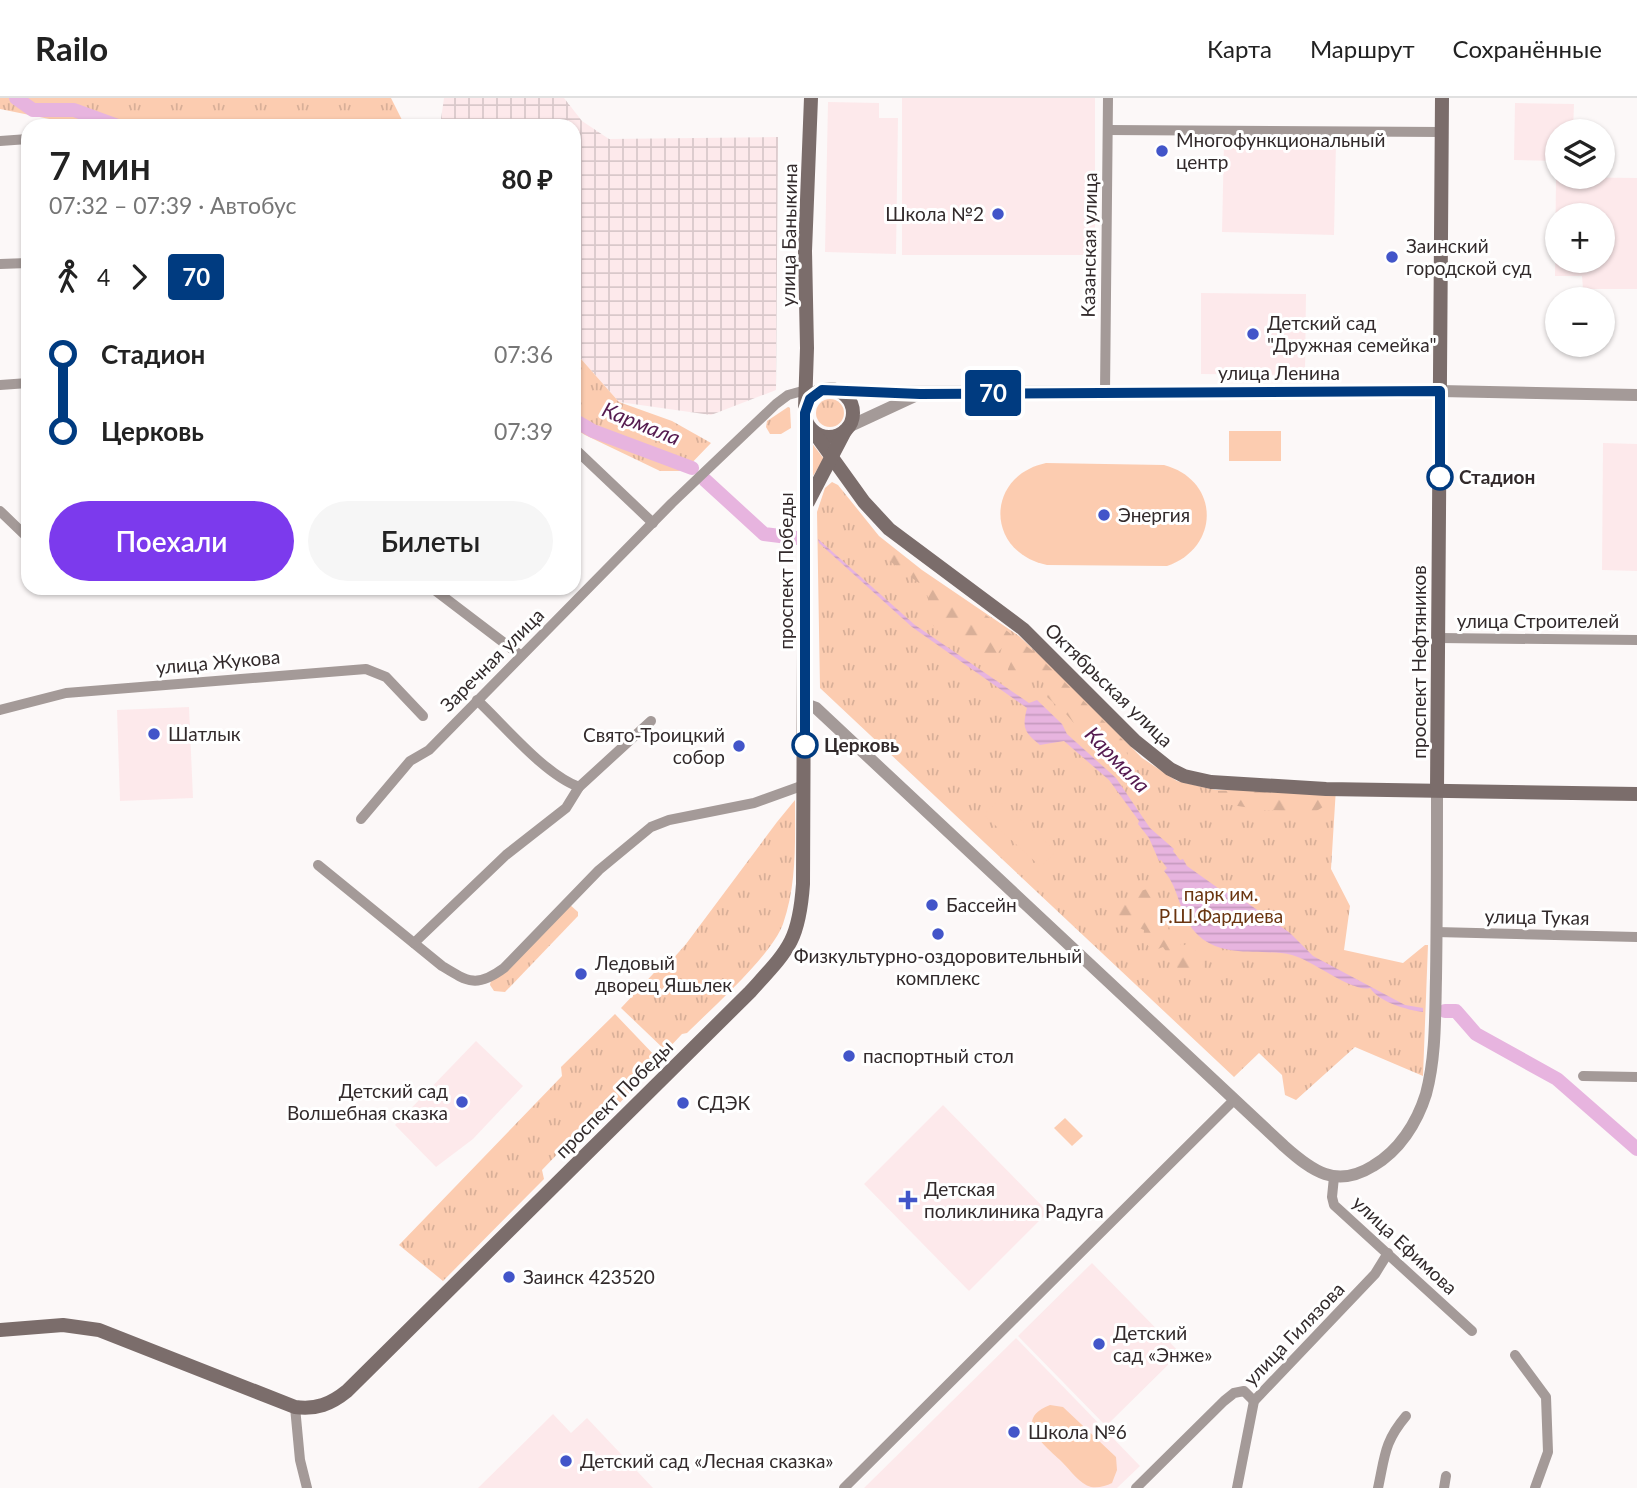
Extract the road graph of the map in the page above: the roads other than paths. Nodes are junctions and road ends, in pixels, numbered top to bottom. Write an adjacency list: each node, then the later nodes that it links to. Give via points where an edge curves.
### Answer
1 (811, 98): 10 (main road, улица Баныкина)
2 (1108, 98): 4 (street, Казанская улица)
3 (1442, 98): 5 (main road, проспект Нефтяников)
4 (1108, 130): 5 (street); 17 (street, Казанская улица)
5 (1442, 132): 15 (main road, проспект Нефтяников)
6 (21, 140): 7 (street)
7 (0, 141)
8 (21, 262): 9 (street)
9 (0, 264)
10 (807, 372): 13 (main road, улица Баныкина); 14 (main road)
11 (21, 384): 12 (street)
12 (0, 385)
13 (806, 390): 20 (main road, проспект Победы); 26 (street, Заречная улица, via 776,404)
14 (822, 390): 16 (main road); 20 (main road, via 810,399)
15 (1440, 391): 17 (street, улица Ленина); 19 (street, улица Ленина); 31 (main road, проспект Нефтяников)
16 (841, 392): 18 (street, улица Ленина); 21 (main road, via 852,408)
17 (1105, 393): 18 (street, улица Ленина)
18 (920, 394): 21 (street)
19 (1637, 395)
20 (808, 419): 21 (main road, via 821,436 831,437); 23 (main road, Октябрьская улица); 24 (main road, проспект Победы)
21 (847, 429): 23 (main road)
22 (581, 455): 26 (street)
23 (831, 457): 24 (main road); 41 (main road, Октябрьская улица, via 889,529 1023,629 1135,741 1170,769 1211,782)
24 (806, 506): 35 (main road, проспект Победы)
25 (0, 511): 27 (street)
26 (653, 523): 28 (street, Заречная улица)
27 (21, 531)
28 (581, 594)
29 (441, 595): 33 (street)
30 (580, 595): 33 (street, Заречная улица)
31 (1439, 638): 32 (street, улица Строителей); 41 (main road, проспект Нефтяников)
32 (1637, 640)
33 (520, 655): 34 (street, Заречная улица)
34 (477, 700): 40 (street, via 546,766); 43 (street, Заречная улица, via 429,750 410,761)
35 (805, 704): 39 (main road, проспект Победы); 50 (street, via 816,708 913,796)
36 (0, 710): 37 (street, улица Жукова, via 66,693 366,668 386,677)
37 (423, 716)
38 (652, 721): 40 (street)
39 (804, 785): 47 (street, via 754,803 650,827 599,870 488,979 468,980); 57 (main road, проспект Победы, via 802,905 787,950 347,1391 322,1406)
40 (579, 787): 47 (street, via 566,808 506,855)
41 (1437, 790): 42 (main road, Октябрьская улица); 45 (street, проспект Нефтяников)
42 (1637, 794)
43 (361, 819)
44 (318, 865): 47 (street)
45 (1436, 932): 46 (street, улица Тукая); 51 (street, проспект Нефтяников, via 1434,1031 1426,1094 1419,1112 1388,1156 1363,1172)
46 (1637, 937)
47 (414, 943)
48 (1583, 1076): 49 (street)
49 (1637, 1077)
50 (1233, 1101): 51 (street, via 1305,1164); 61 (street)
51 (1335, 1177): 52 (street, улица Ефимова, via 1334,1205)
52 (1388, 1253): 54 (street, улица Ефимова); 56 (street, улица Гилязова, via 1375,1275)
53 (0, 1330): 57 (main road, via 63,1325 99,1330)
54 (1472, 1331)
55 (1515, 1355): 66 (street, via 1546,1397 1548,1452)
56 (1254, 1401): 62 (street, via 1244,1391 1223,1401); 63 (street, улица Гилязова)
57 (295, 1407): 60 (street)
58 (1406, 1416): 64 (street, via 1389,1440)
59 (1446, 1476): 65 (street)
60 (307, 1488)
61 (844, 1488)
62 (1136, 1488)
63 (1237, 1488)
64 (1378, 1488)
65 (1444, 1488)
66 (1535, 1488)

